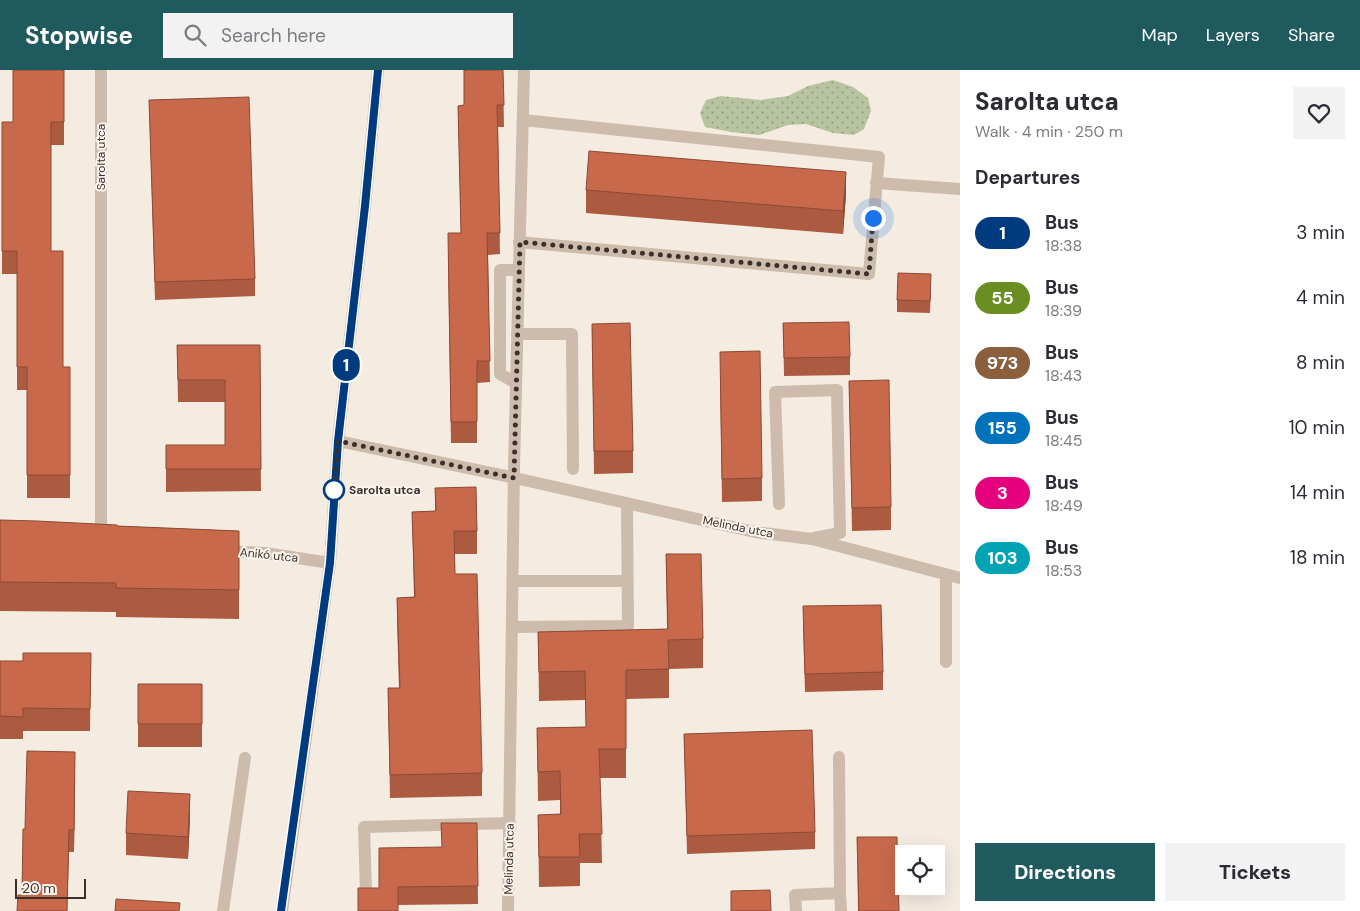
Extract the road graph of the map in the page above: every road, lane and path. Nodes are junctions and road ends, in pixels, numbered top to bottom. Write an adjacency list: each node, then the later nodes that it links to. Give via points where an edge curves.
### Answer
1 (101, 70): 17 (street, Sarolta utca)
2 (378, 70): 11 (street)
3 (524, 70): 4 (street)
4 (522, 120): 5 (street, via 879,158); 7 (street)
5 (876, 183): 6 (street); 7 (street, via 869,274)
6 (960, 189)
7 (520, 242): 8 (street)
8 (519, 270): 9 (street); 10 (street, via 500,270 500,374)
9 (517, 334): 10 (street); 12 (street, via 572,334)
10 (516, 383): 13 (street)
11 (338, 441): 13 (street, Melinda utca); 19 (street)
12 (573, 469)
13 (514, 478): 14 (street, Melinda utca); 22 (street, Melinda utca)
14 (626, 503): 16 (street, Melinda utca, via 755,532); 23 (street)
15 (778, 504): 16 (street, via 775,392 837,390 840,532)
16 (812, 539): 20 (street, Melinda utca)
17 (101, 545)
18 (211, 550): 19 (street, Anikó utca, via 265,553)
19 (330, 563): 32 (street)
20 (946, 575): 21 (street, Melinda utca); 25 (street)
21 (960, 578)
22 (513, 581): 23 (street); 24 (street, Melinda utca)
23 (627, 581): 24 (street, via 628,626)
24 (513, 627): 28 (street, Melinda utca)
25 (946, 662)
26 (839, 757): 30 (street)
27 (245, 758): 31 (street)
28 (510, 823): 29 (street, via 364,827); 33 (street, Melinda utca)
29 (366, 892)
30 (840, 893): 34 (street, via 795,895); 35 (street)
31 (223, 911)
32 (282, 911)
33 (508, 911)
34 (796, 911)
35 (841, 911)

